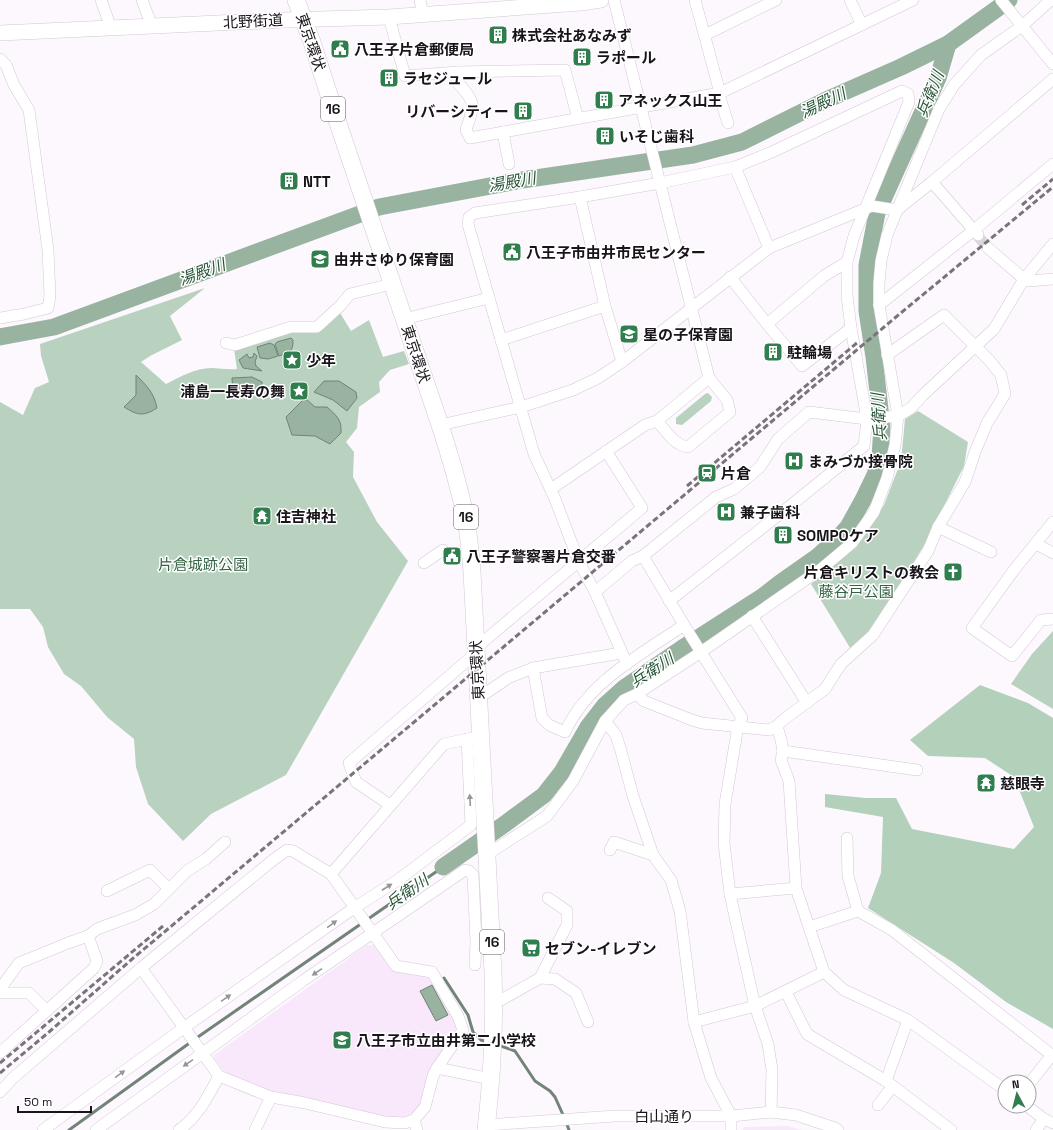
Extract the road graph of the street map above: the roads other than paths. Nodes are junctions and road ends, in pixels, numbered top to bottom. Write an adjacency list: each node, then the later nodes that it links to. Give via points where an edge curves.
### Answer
1 (101, 0): 19 (street)
2 (142, 0): 18 (street)
3 (296, 0): 15 (highway, 東京環状 / 16)
4 (420, 0): 13 (street)
5 (601, 0): 13 (main road, 北野街道)
6 (614, 0): 27 (street)
7 (696, 0): 21 (street)
8 (776, 0): 21 (street)
9 (850, 0): 17 (street)
10 (913, 0): 17 (street)
11 (1001, 0): 16 (street)
12 (1051, 0): 16 (street)
13 (423, 15): 14 (main road, 北野街道)
14 (389, 18): 15 (main road, 北野街道); 24 (street, via 405,76)
15 (304, 20): 18 (main road, 北野街道); 47 (highway, 東京環状 / 16)
16 (1019, 22): 23 (street); 38 (street, via 981,54 954,85 939,109)
17 (862, 25): 26 (street)
18 (152, 26): 19 (main road, 北野街道)
19 (111, 28): 20 (main road, 北野街道)
20 (0, 33)
21 (705, 36): 26 (street)
22 (0, 59): 52 (street, via 6,65 29,110 48,250 50,296 48,308)
23 (1053, 64)
24 (458, 72): 28 (street, via 565,70); 30 (street, via 457,82 473,104 466,130 470,138)
25 (1053, 79): 35 (street)
26 (720, 93): 27 (street); 29 (street)
27 (642, 108): 28 (street); 34 (street)
28 (578, 119): 30 (street)
29 (728, 123)
30 (503, 132): 31 (street)
31 (509, 164)
32 (1053, 164): 39 (street)
33 (735, 167): 34 (street); 37 (street, via 902,91 908,94 910,102); 41 (street)
34 (659, 179): 36 (street); 51 (street)
35 (932, 182): 38 (street); 39 (street)
36 (580, 197): 48 (street, via 475,213 469,217 468,224); 50 (street)
37 (868, 207): 38 (street); 41 (street); 43 (street, via 854,236)
38 (893, 209): 49 (street, via 880,261)
39 (976, 233): 49 (street)
40 (1053, 244): 45 (street)
41 (769, 248): 44 (street)
42 (988, 248): 45 (street)
43 (847, 262): 54 (street, via 824,276); 55 (street)
44 (730, 277): 51 (street); 54 (street)
45 (1024, 279): 46 (street); 58 (street, via 994,329)
46 (1053, 279)
47 (392, 284): 53 (highway, 東京環状 / 16); 57 (street, via 350,294 317,327 291,327 235,344)
48 (489, 298): 53 (street); 56 (street)
49 (879, 305): 59 (street)
50 (605, 306): 56 (street); 60 (street)
51 (692, 309): 60 (street); 61 (street)
52 (0, 318)
53 (404, 319): 66 (highway, 東京環状 / 16)
54 (766, 324): 55 (street, via 802,366)
55 (850, 328): 64 (street)
56 (501, 340): 62 (street)
57 (226, 343)
58 (975, 347): 59 (street, via 944,315); 63 (street, via 911,408); 70 (street, via 1000,375 1005,394 987,423 965,482)
59 (887, 354): 63 (street)
60 (622, 362): 62 (street, via 573,390)
61 (709, 378): 65 (street); 65 (street, via 727,400 730,412 688,446 680,446)
62 (521, 407): 66 (street); 68 (street, via 534,454)
63 (898, 416): 64 (street); 80 (street, via 888,478 874,512 852,543 821,569)
64 (867, 419): 75 (street, via 809,412 778,439 760,467 734,490 716,497); 79 (street, via 864,446)
65 (657, 420): 67 (street)
66 (440, 425): 84 (highway, 東京環状 / 16, via 465,512)
67 (606, 451): 68 (street); 76 (street, via 642,508)
68 (551, 489): 76 (street)
69 (1053, 522): 71 (street)
70 (938, 527): 73 (street); 90 (street, via 928,550 873,635 841,664 825,689)
71 (1036, 544): 74 (street); 81 (street, via 972,628 1012,656 1041,620)
72 (443, 550): 77 (street)
73 (991, 552)
74 (1053, 553)
75 (643, 556): 78 (street, via 632,560); 79 (street)
76 (578, 562): 78 (street); 84 (street)
77 (424, 563)
78 (595, 592): 85 (street)
79 (669, 601): 82 (street)
80 (752, 616): 83 (street); 90 (street)
81 (1053, 619)
82 (685, 627): 83 (street); 86 (street)
83 (699, 649): 88 (street); 92 (street, via 742,718)
84 (476, 650): 89 (highway, 東京環状 / 16); 97 (street, via 349,763 356,782)
85 (621, 653): 86 (street); 87 (street)
86 (627, 664): 87 (street, via 600,684 586,699 565,732 549,725 542,718)
87 (533, 668): 89 (street, via 508,678)
88 (637, 694): 91 (street, via 624,700); 92 (street, via 644,700 692,720)
89 (479, 696): 94 (highway, 東京環状 / 16)
90 (807, 703): 93 (street)
91 (605, 721): 101 (street, via 573,782 547,816); 102 (street, via 616,735)
92 (738, 726): 93 (street, via 769,730); 107 (street, via 725,804 724,843)
93 (777, 726): 95 (street)
94 (473, 738): 97 (street, via 444,744); 101 (highway, 東京環状 / 16, via 485,824); 110 (street, one-way to 94, via 472,825)
95 (783, 751): 96 (street); 104 (street, via 781,760 789,781)
96 (917, 770)
97 (390, 805): 103 (street)
98 (847, 838): 109 (street, via 848,876)
99 (225, 842): 105 (street, via 187,871)
100 (610, 850): 102 (street, via 614,842)
101 (486, 851): 121 (highway, 東京環状 / 16)
102 (653, 855): 126 (street, via 671,880 680,911)
103 (330, 874): 110 (street); 115 (street, via 293,851 287,850)
104 (796, 888): 107 (street); 111 (street)
105 (169, 889): 106 (street, via 150,870); 113 (street, via 154,904 135,915 97,929)
106 (107, 891)
107 (730, 894): 122 (street)
108 (548, 898): 117 (street, via 567,911 567,925)
109 (858, 911): 111 (street); 130 (street, via 892,930)
110 (357, 912): 112 (street); 127 (street, one-way to 110)
111 (809, 927): 116 (street)
112 (370, 930): 114 (street, via 464,870 473,875); 129 (street, one-way to 129); 131 (street, via 396,966 432,972 458,1016 463,1030)
113 (88, 936): 118 (street, via 19,963); 123 (street, via 97,960 94,968)
114 (475, 965)
115 (141, 968): 127 (street); 137 (street)
116 (824, 972): 119 (street); 124 (street, via 844,990)
117 (540, 978): 121 (street); 125 (street, via 555,979 576,993)
118 (0, 989)
119 (786, 992): 122 (street); 135 (street, via 807,1034)
120 (0, 993): 123 (street, via 29,993)
121 (494, 1002): 134 (highway, 東京環状 / 16)
122 (755, 1006): 126 (street); 140 (street, via 768,1044 771,1063)
123 (46, 1010): 128 (street)
124 (908, 1020): 135 (street); 136 (street)
125 (588, 1022)
126 (694, 1022): 142 (street, via 711,1078)
127 (185, 1027): 129 (street); 147 (street, one-way to 127)
128 (0, 1053)
129 (203, 1053): 133 (street); 146 (street, one-way to 146)
130 (1053, 1056): 132 (street)
131 (437, 1068): 134 (street); 144 (street, via 425,1107)
132 (1037, 1075)
133 (219, 1076): 138 (street); 148 (street, via 196,1116)
134 (491, 1079): 145 (highway, 東京環状 / 16)
135 (890, 1084): 139 (street); 152 (street)
136 (997, 1084)
137 (0, 1092)
138 (271, 1098): 144 (street, via 385,1122); 149 (street)
139 (878, 1105)
140 (771, 1112): 142 (street, 白山通り); 151 (street, 白山通り, via 796,1116)
141 (1037, 1113): 143 (street)
142 (731, 1116): 145 (street, 白山通り, via 615,1116); 150 (street)
143 (1049, 1121): 153 (street)
144 (416, 1125)
145 (487, 1127)
146 (100, 1129)
147 (43, 1130)
148 (179, 1130)
149 (255, 1130)
150 (731, 1130)
151 (838, 1130)
152 (951, 1130)
153 (1036, 1130)

